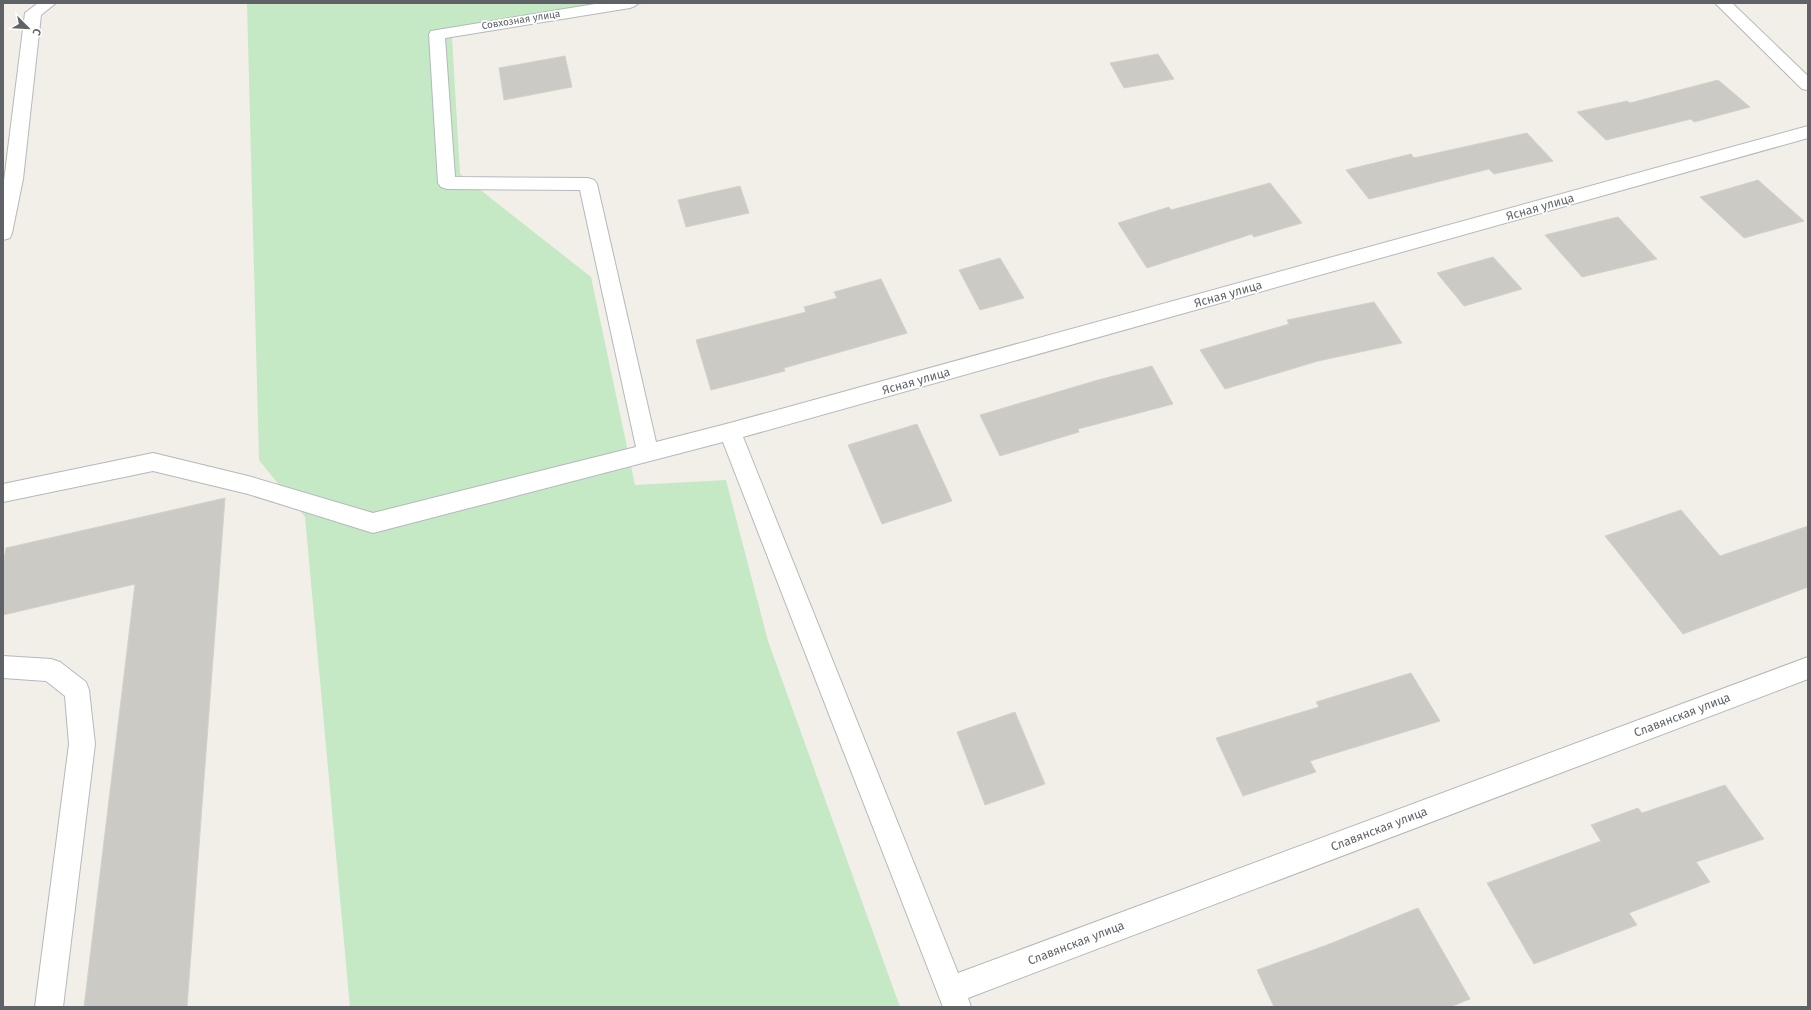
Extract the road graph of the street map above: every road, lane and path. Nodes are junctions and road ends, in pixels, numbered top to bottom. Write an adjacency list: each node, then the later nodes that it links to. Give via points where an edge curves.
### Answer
1 (48, 3): 6 (street, via 33,13)
2 (630, 3): 9 (street, Совхозная улица, via 437,34 447,184 588,184)
3 (1723, 3): 4 (street)
4 (1808, 85)
5 (1808, 132): 8 (street, Ясная улица)
6 (9, 181): 7 (street)
7 (3, 233)
8 (730, 432): 9 (street, Ясная улица); 13 (street)
9 (648, 453): 10 (street, Ясная улица, via 373,523 248,485 153,462)
10 (3, 492)
11 (3, 667): 14 (street, via 51,670 77,690 82,744)
12 (1808, 668): 13 (street, Славянская улица)
13 (953, 998)
14 (49, 1007)

